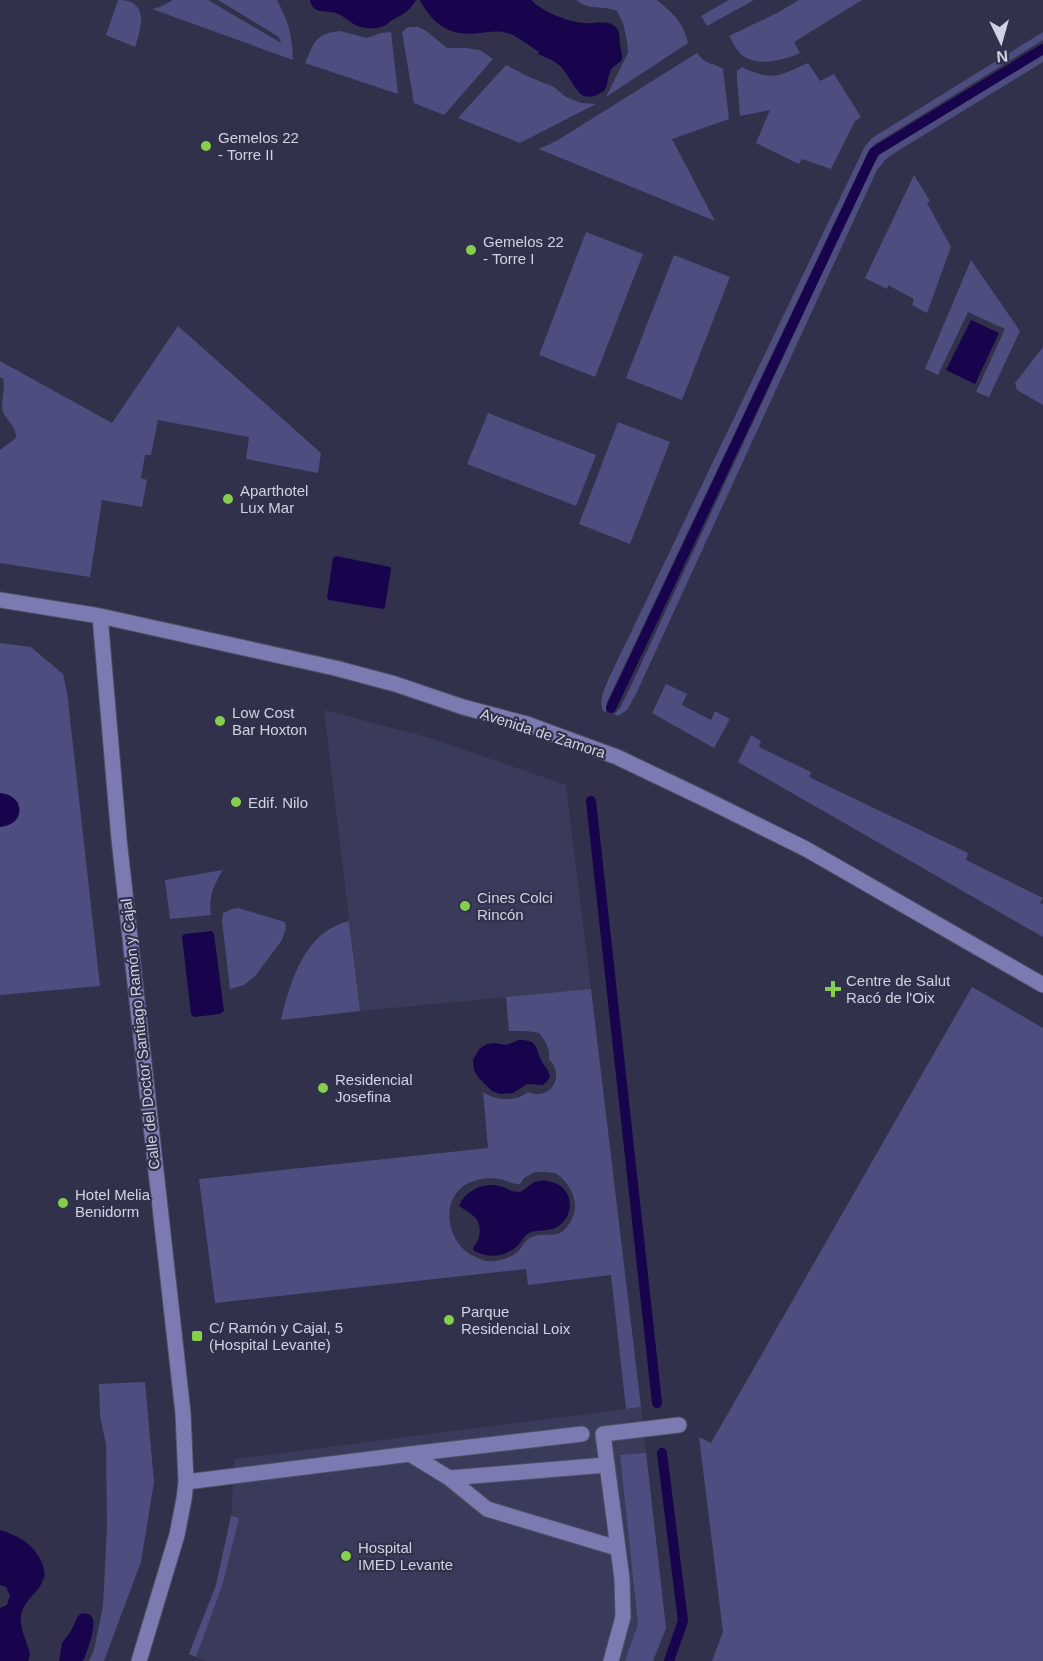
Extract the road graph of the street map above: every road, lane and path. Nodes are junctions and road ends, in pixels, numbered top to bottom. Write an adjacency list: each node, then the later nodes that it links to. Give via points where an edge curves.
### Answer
1 (0, 600): 2 (street, Avenida de Zamora)
2 (100, 616): 3 (street, Avenida de Zamora, via 395,684 527,724 617,758 806,849); 9 (street, Calle del Doctor Santiago Ramón y Cajal, via 120,850 183,1413)
3 (1043, 985)
4 (679, 1425): 7 (street, via 603,1434)
5 (582, 1434): 6 (street)
6 (411, 1454): 8 (street); 9 (street)
7 (606, 1465): 8 (street); 10 (street)
8 (449, 1478): 10 (street, via 487,1509)
9 (186, 1482): 11 (street, Calle del Doctor Santiago Ramón y Cajal, via 177,1535)
10 (617, 1548): 12 (street, via 623,1617)
11 (139, 1661)
12 (611, 1661)

